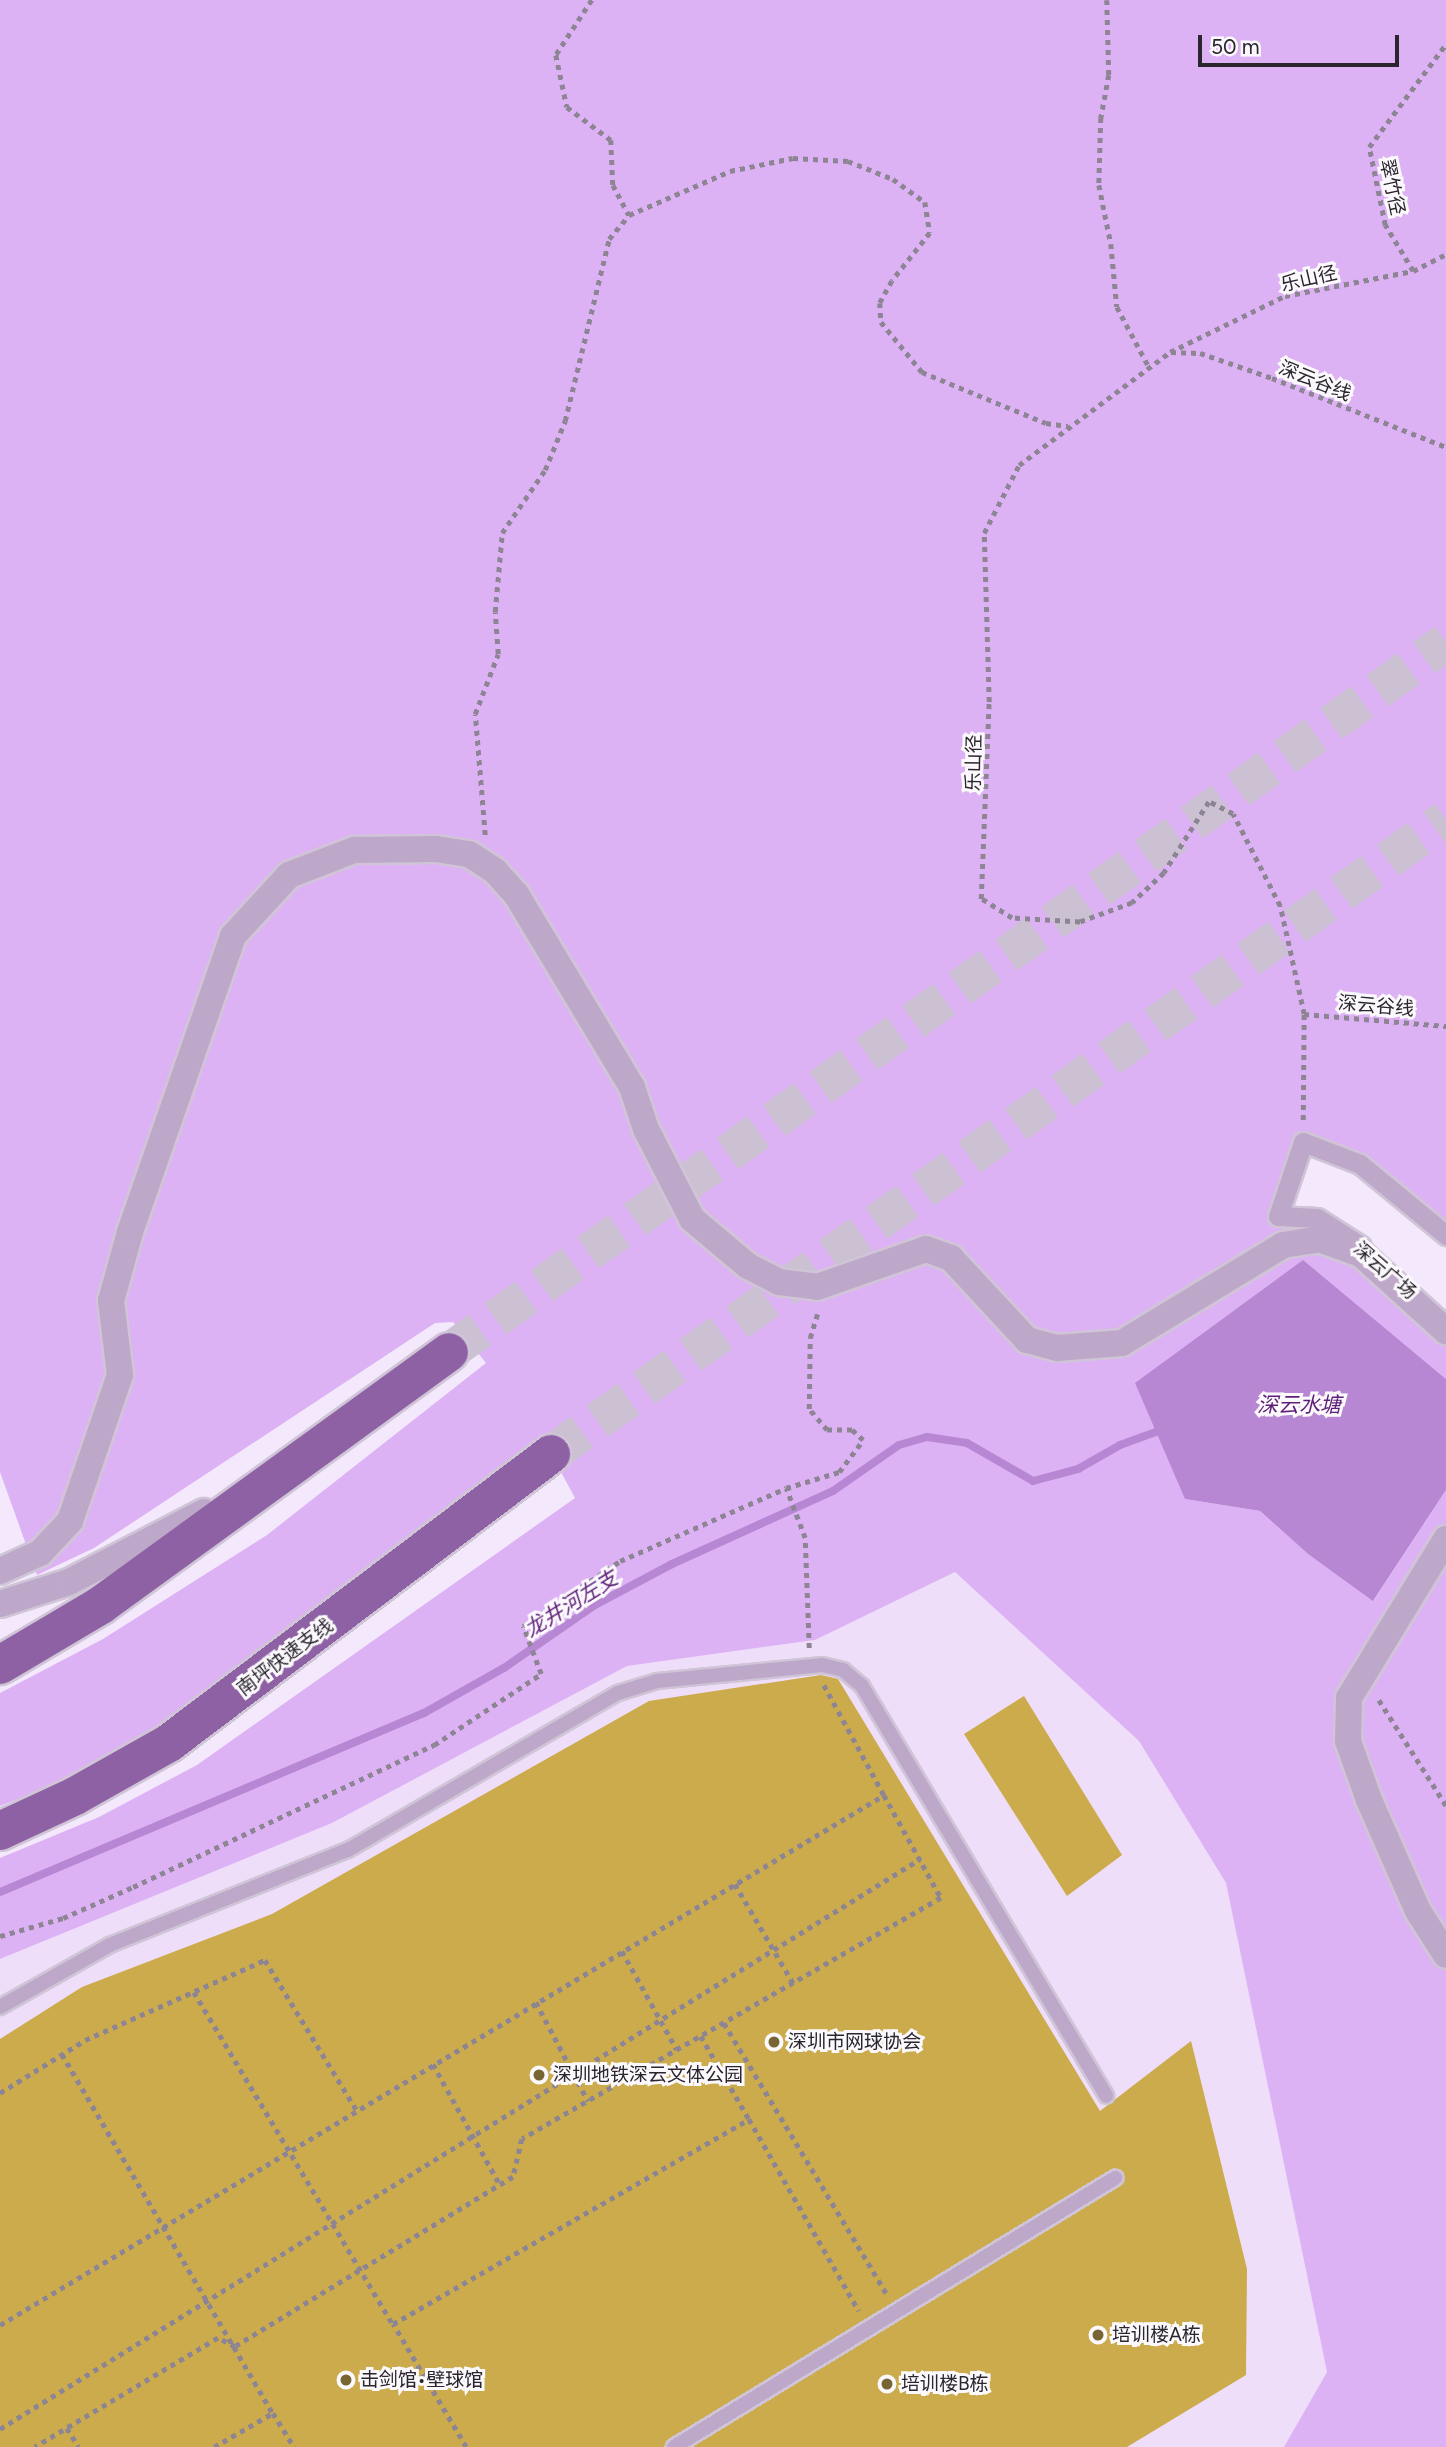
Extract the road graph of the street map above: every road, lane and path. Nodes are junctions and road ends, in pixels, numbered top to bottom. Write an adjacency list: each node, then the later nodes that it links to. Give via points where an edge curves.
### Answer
1 (592, 0): 4 (path, via 556,55 567,107 611,140 613,185)
2 (1107, 0): 8 (path, via 1109,75 1101,118 1099,185 1117,307)
3 (1446, 44): 6 (path, 翠竹径, via 1369,146 1385,225)
4 (629, 215): 9 (path, via 730,171 793,158 848,161 893,179 925,202 930,233 892,281 880,303 881,322 922,373 1035,419); 11 (path, via 609,239 565,421 544,470 502,533 495,612 498,654 475,714 485,836)
5 (1446, 254): 6 (path, 乐山径)
6 (1413, 271): 7 (path, 乐山径, via 1285,296)
7 (1170, 352): 8 (path, 乐山径); 10 (path, 深云谷线, via 1199,353 1224,361)
8 (1149, 367): 9 (path, 乐山径)
9 (1070, 426): 12 (path, 乐山径, via 1019,465 984,533 989,702 981,899 1012,918 1080,922 1132,903 1164,873 1209,802 1233,814 1280,906)
10 (1446, 447)
11 (469, 854): 16 (street, via 495,871 516,894 632,1087 646,1129 692,1219 748,1266 779,1282); 24 (street, via 436,849 354,850 289,875 233,936 130,1232 111,1301 120,1375 69,1521 40,1553)
12 (1304, 1014): 13 (path, 深云谷线); 14 (path, 乐山径)
13 (1446, 1026)
14 (1303, 1142): 15 (street, via 1360,1164); 17 (street, 深云广场, via 1278,1216 1317,1218 1363,1248)
15 (1446, 1235)
16 (817, 1287): 18 (street, via 926,1249 951,1258 1027,1340 1056,1348 1122,1343 1283,1245 1319,1239 1361,1254); 22 (path, via 818,1309 810,1338 809,1409 827,1430 852,1430 863,1440 839,1472)
17 (1446, 1326)
18 (1446, 1331)
19 (449, 1352): 21 (highway)
20 (551, 1454): 32 (highway, 南坪快速支线, via 169,1743 75,1796)
21 (292, 1465): 25 (street, via 69,1582); 28 (highway, via 101,1605)
22 (786, 1488): 26 (path, via 805,1538); 35 (path, via 620,1561 523,1626 541,1674 434,1745 376,1776 311,1800 63,1918)
23 (1446, 1539): 27 (street)
24 (0, 1571)
25 (0, 1604)
26 (810, 1656)
27 (1368, 1662): 31 (path, via 1381,1705); 38 (street, via 1349,1698 1348,1741 1418,1910)
28 (0, 1665)
29 (821, 1678): 30 (path)
30 (884, 1795): 33 (path); 34 (path)
31 (1446, 1805)
32 (0, 1831)
33 (920, 1860): 36 (path); 39 (path, via 941,1898)
34 (735, 1884): 36 (path); 37 (path)
35 (0, 1936)
36 (774, 1950): 39 (path); 43 (path)
37 (622, 1951): 41 (path); 43 (path)
38 (1446, 1955)
39 (793, 1983): 44 (path)
40 (194, 1992): 47 (path); 53 (path, via 265,1960); 56 (path)
41 (536, 2002): 48 (path); 49 (path)
42 (0, 2007): 51 (lane, via 110,1945 348,1850 618,1693 657,1681 821,1665 843,1670 862,1686)
43 (660, 2020): 46 (path); 49 (path)
44 (724, 2023): 45 (path); 63 (path)
45 (701, 2036): 46 (path); 54 (path)
46 (677, 2050): 52 (path)
47 (62, 2054): 50 (path); 60 (path)
48 (433, 2064): 53 (path); 55 (path)
49 (574, 2074): 52 (path); 55 (path)
50 (0, 2093)
51 (1106, 2096)
52 (588, 2101): 58 (path, via 522,2139 513,2177)
53 (356, 2109): 56 (path)
54 (749, 2119): 64 (path); 66 (path)
55 (473, 2136): 58 (path); 59 (path)
56 (289, 2150): 59 (path); 60 (path)
57 (1115, 2178): 63 (lane)
58 (500, 2185): 61 (path)
59 (332, 2223): 61 (path); 62 (path)
60 (164, 2226): 62 (path); 65 (path)
61 (361, 2270): 64 (path); 67 (path)
62 (208, 2300): 67 (path); 70 (path)
63 (895, 2309): 66 (lane)
64 (393, 2324): 75 (path)
65 (0, 2325)
66 (868, 2326): 76 (lane)
67 (235, 2347): 68 (path); 69 (path, via 218,2338)
68 (274, 2413): 73 (path); 74 (path)
69 (68, 2428): 71 (path); 72 (path)
70 (0, 2429)
71 (35, 2447)
72 (79, 2447)
73 (214, 2447)
74 (294, 2447)
75 (466, 2447)
76 (674, 2447)

